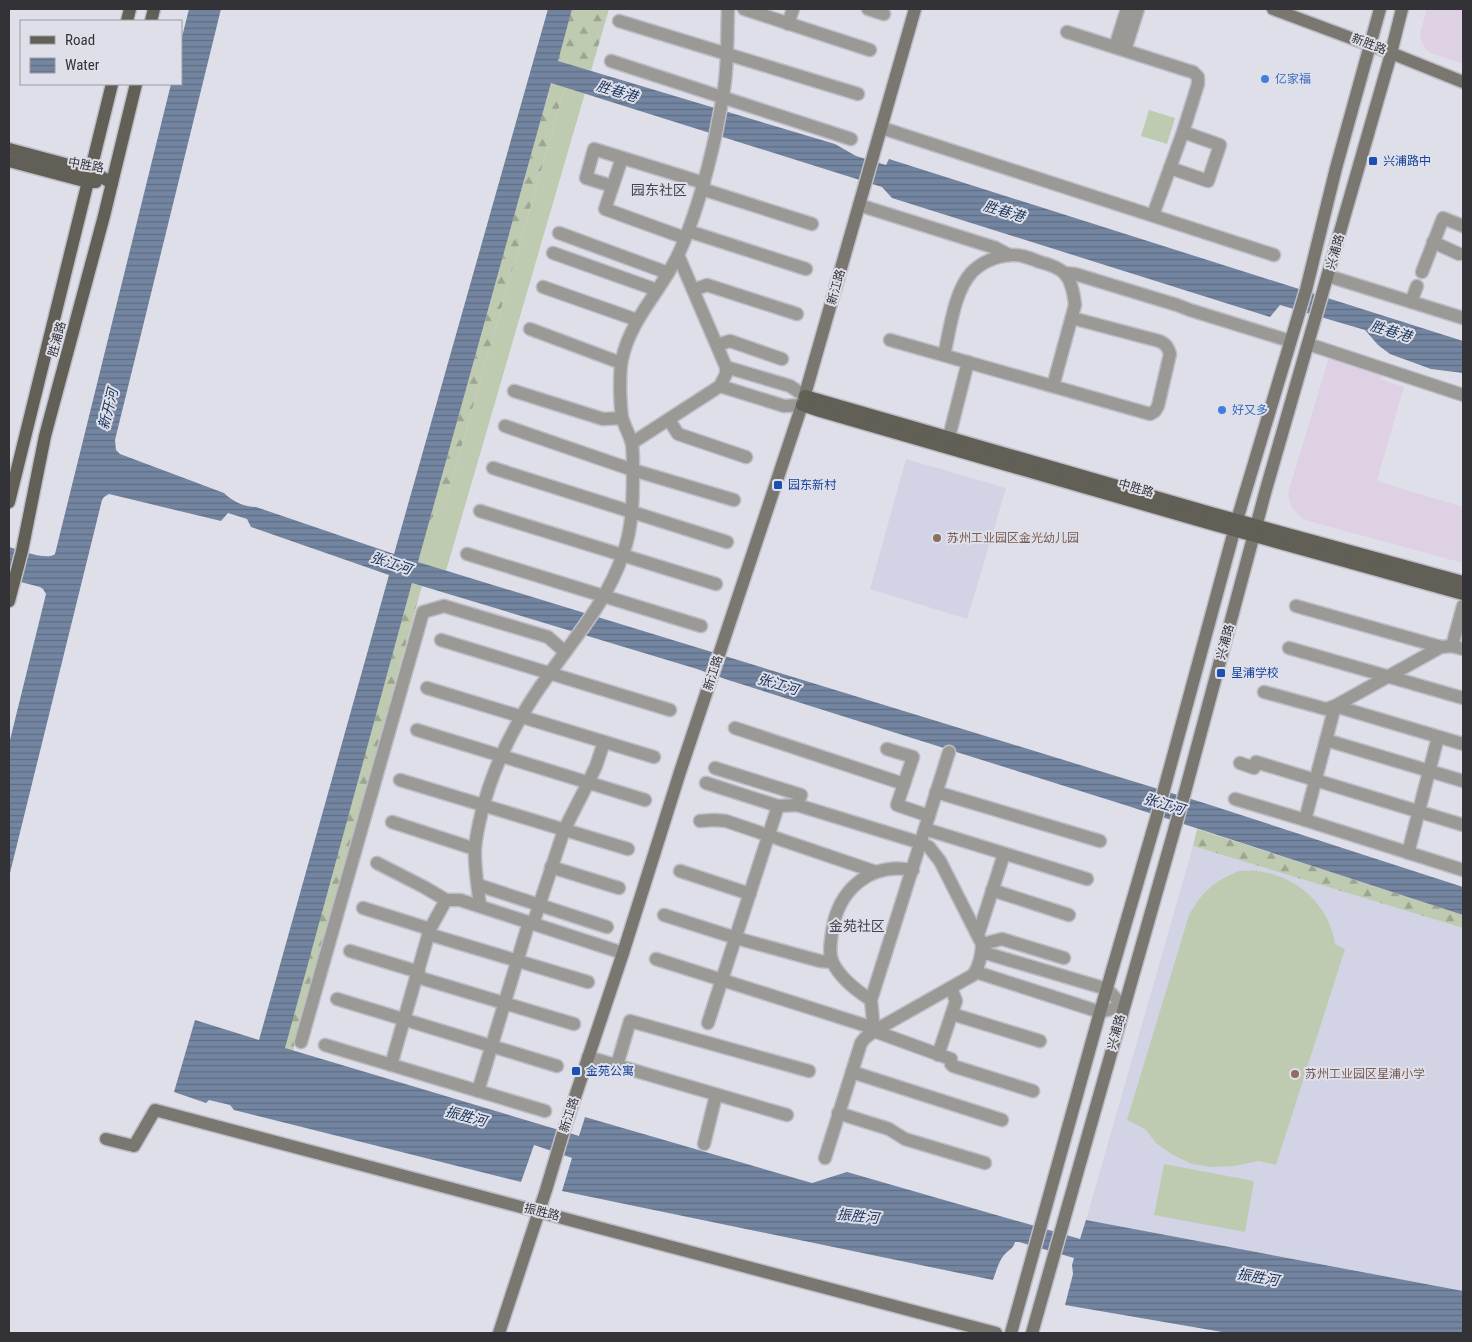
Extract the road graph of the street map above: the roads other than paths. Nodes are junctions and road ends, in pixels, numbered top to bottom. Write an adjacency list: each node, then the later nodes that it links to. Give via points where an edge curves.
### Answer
1 (728, 9): 19 (street)
2 (744, 9): 13 (street)
3 (793, 9): 13 (street)
4 (868, 9): 11 (street)
5 (915, 9): 26 (main road, 新江路)
6 (1127, 9): 16 (street)
7 (1138, 9): 16 (street)
8 (1273, 9): 15 (main road, 新胜路)
9 (1380, 9): 15 (main road, 兴浦路)
10 (1402, 9): 18 (main road, 兴浦路)
11 (884, 14)
12 (620, 21): 19 (street)
13 (788, 24): 17 (street)
14 (1067, 32): 16 (street)
15 (1369, 45): 18 (main road, 新胜路); 65 (main road, 兴浦路)
16 (1120, 49): 27 (street, via 1193,72 1198,77)
17 (870, 50)
18 (1391, 53): 21 (main road, 新胜路); 53 (main road, 兴浦路)
19 (727, 54): 24 (street); 25 (street)
20 (611, 60): 25 (street)
21 (1463, 82)
22 (112, 85): 33 (main road, 胜浦路)
23 (136, 85): 34 (main road, 胜浦路)
24 (858, 94)
25 (722, 103): 28 (street); 36 (street)
26 (882, 128): 37 (main road, 新江路); 38 (street)
27 (1183, 132): 32 (street); 32 (street, via 1220,144 1208,181)
28 (851, 139)
29 (9, 149): 33 (main road, 中胜路)
30 (622, 158): 35 (street); 35 (street, via 594,149 586,178); 36 (street)
31 (9, 161): 33 (main road, 中胜路)
32 (1170, 168): 38 (street)
33 (89, 176): 34 (main road, 中胜路); 87 (main road, 胜浦路)
34 (112, 183): 99 (main road, 胜浦路, via 45,436)
35 (612, 186): 42 (street, via 605,208)
36 (703, 186): 39 (street); 42 (street)
37 (859, 205): 47 (street, via 996,248); 77 (main road, 新江路)
38 (1153, 215): 48 (street)
39 (812, 224)
40 (1463, 226): 43 (street, via 1443,218)
41 (559, 233): 51 (street)
42 (686, 234): 46 (street); 49 (street)
43 (1434, 242): 45 (street); 50 (street)
44 (553, 253): 56 (street)
45 (1459, 254)
46 (678, 255): 51 (street); 57 (street)
47 (1009, 255): 52 (street, via 1050,265); 68 (street, via 985,263 964,283)
48 (1274, 255)
49 (806, 269)
50 (1422, 272)
51 (668, 273): 56 (street)
52 (1064, 274): 60 (street, via 1074,295); 65 (street, via 1075,274)
53 (1328, 276): 58 (street); 66 (main road, 兴浦路)
54 (1418, 286): 58 (street)
55 (543, 287): 62 (street)
56 (657, 290): 62 (street)
57 (693, 290): 59 (street, via 707,285); 67 (street)
58 (1411, 302): 61 (street)
59 (797, 314)
60 (1072, 318): 74 (street); 74 (street, via 1165,343 1170,354 1158,406 1150,414)
61 (1463, 318)
62 (637, 320): 71 (street)
63 (530, 329): 71 (street)
64 (890, 340): 68 (street)
65 (1290, 341): 90 (main road, 兴浦路)
66 (1308, 344): 76 (street); 91 (main road, 兴浦路)
67 (717, 346): 69 (street, via 730,341); 72 (street)
68 (944, 355): 70 (street)
69 (782, 359)
70 (968, 362): 74 (street); 81 (street)
71 (621, 363): 78 (street)
72 (726, 367): 73 (street); 77 (street, via 790,386)
73 (720, 386): 77 (street, via 784,406); 79 (street)
74 (1053, 386)
75 (514, 390): 78 (street, via 603,419)
76 (1463, 396)
77 (804, 400): 81 (main road, 中胜路); 90 (main road, 中胜路, via 829,414); 178 (main road, 新江路)
78 (622, 418): 82 (street)
79 (669, 420): 82 (street); 83 (street, via 678,434)
80 (505, 426): 85 (street)
81 (949, 437): 90 (main road, 中胜路)
82 (632, 443): 85 (street)
83 (746, 457)
84 (493, 468): 89 (street)
85 (633, 470): 86 (street); 89 (street)
86 (734, 500)
87 (9, 502)
88 (480, 511): 94 (street)
89 (632, 512): 92 (street); 94 (street)
90 (1236, 525): 91 (main road, 中胜路); 188 (main road, 兴浦路)
91 (1255, 531): 95 (main road, 中胜路); 97 (main road, 中胜路); 192 (main road, 兴浦路)
92 (727, 542)
93 (467, 554): 98 (street)
94 (622, 556): 96 (street); 98 (street)
95 (1463, 582)
96 (716, 584)
97 (1463, 594)
98 (604, 597): 102 (street); 106 (street)
99 (9, 601)
100 (1296, 606): 104 (street)
101 (1463, 606): 104 (street)
102 (701, 626)
103 (442, 640): 107 (street)
104 (1452, 647): 108 (street)
105 (1288, 648): 108 (street)
106 (565, 652): 107 (street); 199 (street, via 548,637 444,606 423,612)
107 (549, 674): 113 (street); 114 (street)
108 (1388, 676): 111 (street); 112 (street)
109 (427, 688): 114 (street)
110 (1264, 692): 112 (street, via 1326,709)
111 (1463, 698)
112 (1335, 706): 117 (street); 118 (street)
113 (670, 710)
114 (520, 717): 119 (street); 123 (street)
115 (735, 728): 133 (street)
116 (417, 730): 123 (street)
117 (1438, 737): 120 (street); 127 (street)
118 (1326, 740): 127 (street); 129 (street)
119 (604, 742): 124 (street); 131 (street)
120 (1463, 744)
121 (887, 749): 133 (street, via 913,757)
122 (949, 752): 134 (street)
123 (500, 756): 131 (street); 138 (street)
124 (654, 757)
125 (1240, 763): 129 (street, via 1254,768 1256,762)
126 (715, 768): 137 (street, via 800,795)
127 (1429, 770): 130 (street); 140 (street)
128 (400, 780): 138 (street)
129 (1315, 780): 140 (street); 142 (street)
130 (1463, 781)
131 (588, 783): 136 (street); 147 (street)
132 (706, 783): 139 (street)
133 (904, 784): 141 (street, via 897,806)
134 (936, 792): 141 (street); 149 (street)
135 (1235, 799): 142 (street)
136 (645, 800)
137 (797, 805): 139 (street); 150 (street)
138 (484, 806): 147 (street); 151 (street)
139 (778, 806): 148 (street)
140 (1419, 812): 145 (street); 153 (street)
141 (929, 816): 146 (street)
142 (1305, 820): 153 (street)
143 (700, 821): 148 (street, via 726,822)
144 (392, 822): 151 (street)
145 (1463, 825)
146 (925, 829): 150 (street); 154 (street)
147 (564, 830): 152 (street); 156 (street)
148 (769, 836): 160 (street); 165 (street)
149 (1100, 841)
150 (921, 843): 157 (street); 176 (street, via 929,847 940,861)
151 (475, 849): 162 (street)
152 (628, 849)
153 (1408, 853): 158 (street)
154 (1004, 854): 161 (street); 164 (street)
155 (377, 863): 166 (street)
156 (551, 867): 163 (street); 168 (street)
157 (913, 870): 160 (street, via 900,868); 190 (street)
158 (1463, 870)
159 (680, 871): 165 (street)
160 (876, 872): 182 (street, via 849,891 839,907 831,937)
161 (1088, 879)
162 (478, 885): 167 (street); 168 (street)
163 (619, 888)
164 (992, 890): 171 (street); 176 (street)
165 (750, 894): 175 (street)
166 (446, 900): 167 (street); 174 (street)
167 (480, 906): 172 (street)
168 (539, 906): 172 (street); 173 (street)
169 (363, 908): 174 (street)
170 (664, 915): 175 (street)
171 (1069, 915)
172 (531, 923): 178 (street); 181 (street)
173 (607, 928)
174 (429, 931): 181 (street); 184 (street)
175 (736, 938): 182 (street); 185 (street)
176 (981, 944): 179 (street, via 1002,940); 183 (street); 188 (street)
177 (350, 951): 184 (street)
178 (623, 953): 204 (main road, 新江路)
179 (1064, 958)
180 (656, 959): 185 (street)
181 (517, 961): 186 (street); 191 (street)
182 (832, 962): 190 (street, via 849,983)
183 (976, 972): 187 (street); 193 (street)
184 (418, 975): 191 (street); 195 (street)
185 (723, 980): 196 (street); 198 (street)
186 (588, 982)
187 (950, 988): 194 (street, via 956,1001); 198 (street)
188 (1107, 989): 192 (street); 193 (main road, 兴浦路)
189 (337, 999): 195 (street)
190 (871, 1000): 198 (street)
191 (504, 1003): 197 (street); 202 (street)
192 (1123, 1006): 193 (street); 225 (main road, 兴浦路)
193 (1100, 1012): 224 (main road, 兴浦路)
194 (952, 1014): 200 (street); 203 (street)
195 (404, 1020): 202 (street); 205 (street)
196 (708, 1023)
197 (574, 1024)
198 (874, 1031): 203 (street); 209 (street, via 861,1043)
199 (300, 1042)
200 (1040, 1042)
201 (325, 1046): 205 (street)
202 (492, 1046): 207 (street); 210 (street)
203 (938, 1055): 211 (street, via 951,1059 953,1066)
204 (588, 1057): 206 (street); 221 (main road, 新江路)
205 (391, 1065): 210 (street)
206 (617, 1065): 208 (street, via 630,1021); 212 (street)
207 (557, 1066)
208 (809, 1071)
209 (852, 1072): 214 (street); 216 (street)
210 (478, 1091): 213 (street)
211 (1033, 1091)
212 (716, 1095): 215 (street); 218 (street)
213 (544, 1111)
214 (838, 1113): 219 (street); 220 (street, via 890,1129 905,1139)
215 (787, 1115)
216 (1002, 1120)
217 (106, 1139): 221 (main road, 振胜路, via 134,1146 156,1110)
218 (704, 1144)
219 (825, 1158)
220 (984, 1163)
221 (538, 1212): 222 (main road, 新江路); 223 (main road, 振胜路)
222 (499, 1333)
223 (996, 1333)
224 (1011, 1333)
225 (1032, 1333)

